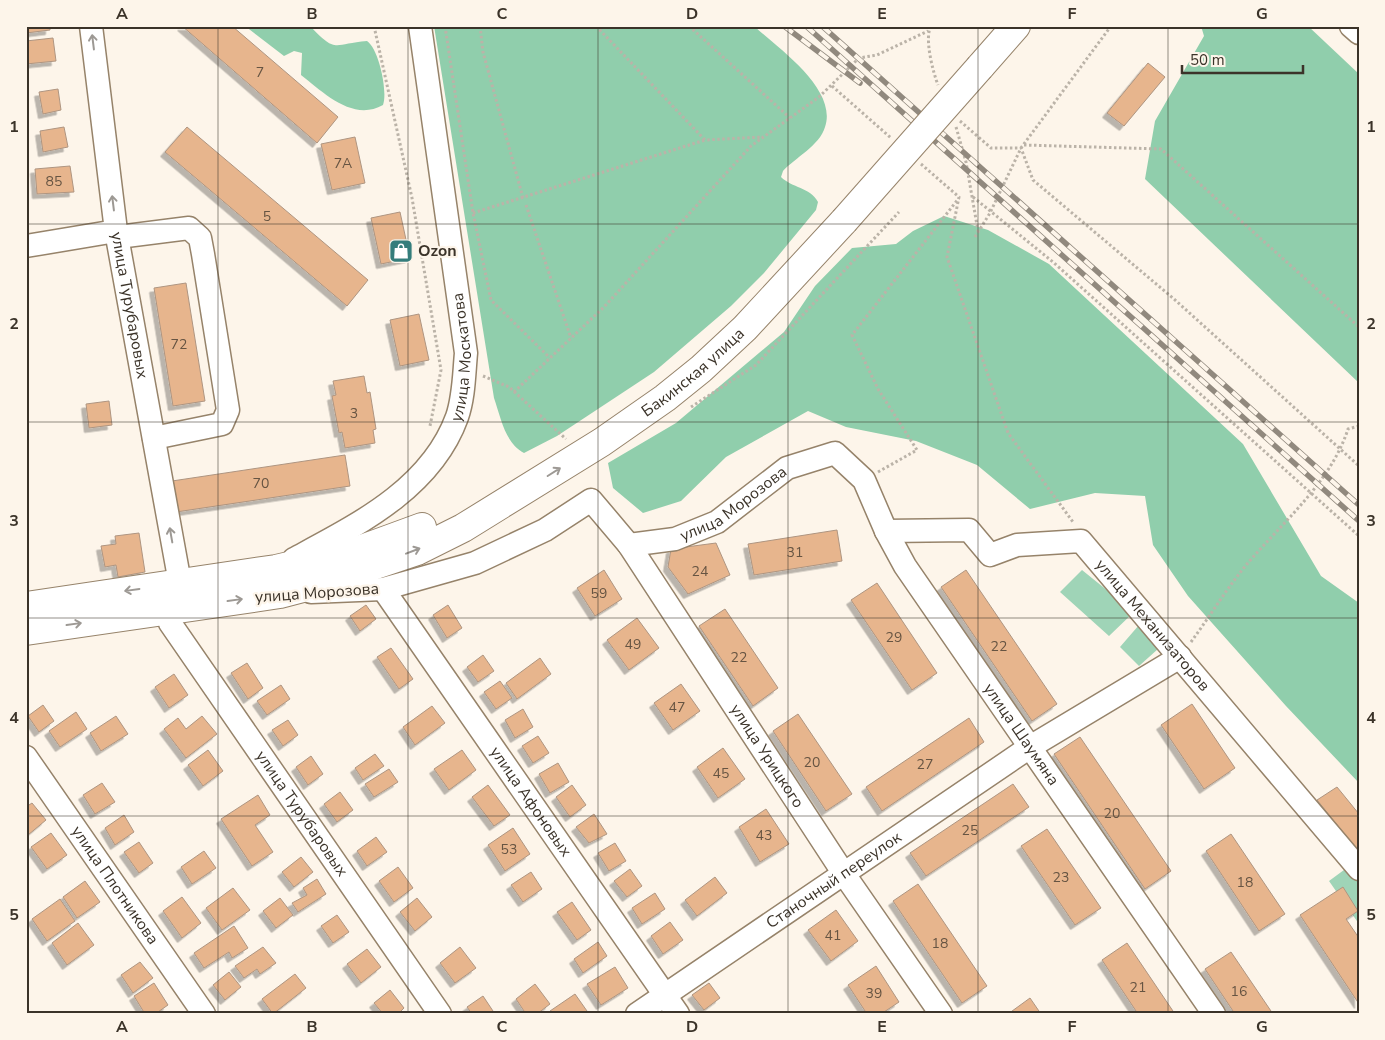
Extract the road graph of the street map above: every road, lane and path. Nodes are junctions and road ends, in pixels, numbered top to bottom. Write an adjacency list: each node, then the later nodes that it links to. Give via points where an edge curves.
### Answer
1 (91, 26): 32 (street, улица Турубаровых, one-way to 1)
2 (374, 26): 41 (path, via 412,198 441,370)
3 (420, 26): 38 (street, улица Москатова, via 461,312 466,353)
4 (445, 26): 28 (path)
5 (480, 26): 25 (path, via 482,52)
6 (596, 26): 21 (path)
7 (689, 26): 17 (path)
8 (995, 26): 14 (main road, Бакинская улица)
9 (1016, 26): 14 (main road, Бакинская улица)
10 (1111, 26): 22 (path)
11 (1351, 26): 13 (street)
12 (928, 31): 15 (path, via 877,55 859,58)
13 (1359, 33)
14 (974, 62): 30 (main road, Бакинская улица, bridge)
15 (832, 86): 17 (path); 19 (path)
16 (956, 116): 22 (path, via 991,148)
17 (790, 118): 18 (path)
18 (764, 137): 21 (path); 36 (path, via 751,146 604,307)
19 (892, 138)
20 (960, 139): 24 (path)
21 (705, 140): 25 (path)
22 (1022, 147): 29 (path); 35 (path, via 1161,149); 44 (path, via 1033,180 1174,299)
23 (914, 158): 26 (path)
24 (973, 197): 29 (path); 31 (path)
25 (522, 198): 28 (path)
26 (959, 198): 47 (path, via 852,336 878,389 917,450); 50 (path, via 947,257 1008,433)
27 (526, 205): 36 (path)
28 (473, 213): 37 (path, via 491,300)
29 (990, 213): 31 (path); 48 (path, via 1053,262)
30 (838, 216): 43 (main road, Бакинская улица, via 696,352 635,399); 54 (main road, Бакинская улица, one-way to 30, via 368,568 448,536 640,417 702,369 745,328)
31 (978, 232): 33 (path)
32 (117, 234): 34 (street); 42 (street, улица Турубаровых); 42 (street, via 188,228 200,238 203,254 228,410 222,424)
33 (975, 237)
34 (26, 246)
35 (1359, 327)
36 (571, 338): 37 (path)
37 (550, 358): 39 (path)
38 (464, 369): 39 (path); 54 (street, улица Москатова, via 458,415 437,456 398,496)
39 (514, 392): 43 (path)
40 (1359, 426): 44 (path, via 1348,429)
41 (429, 432)
42 (154, 438): 55 (street, улица Турубаровых, one-way to 42)
43 (569, 441): 54 (main road, Бакинская улица, via 458,510 411,533)
44 (1341, 450): 46 (path); 48 (path)
45 (835, 453): 47 (street, улица Шаумяна); 53 (street, улица Морозова, via 786,468 717,522 674,539)
46 (1359, 466)
47 (864, 480): 51 (street, улица Шаумяна)
48 (1310, 493): 52 (path); 60 (path, via 1246,565)
49 (591, 500): 53 (street, улица Урицкого); 56 (street, улица Морозова, via 545,530 475,563)
50 (1077, 527)
51 (886, 531): 60 (street, улица Механизаторов, via 969,530 990,555 1018,545 1081,541); 61 (street, улица Шаумяна, via 905,566)
52 (1359, 536)
53 (629, 545): 64 (street, улица Урицкого)
54 (278, 581): 55 (main road, улица Морозова); 56 (street, улица Морозова); 58 (main road, улица Морозова, one-way to 54)
55 (180, 583): 57 (main road, улица Морозова, one-way to 57)
56 (383, 589): 65 (street, улица Афоновых)
57 (26, 606)
58 (166, 610): 59 (main road, улица Морозова, one-way to 58); 67 (street, улица Турубаровых, via 170,624)
59 (26, 631)
60 (1180, 657): 61 (street, Станочный переулок); 63 (street, улица Механизаторов)
61 (1030, 747): 64 (street, Станочный переулок); 71 (street, улица Шаумяна)
62 (26, 756): 66 (street, улица Плотникова)
63 (1359, 869)
64 (844, 874): 65 (street, Станочный переулок); 70 (street, улица Урицкого)
65 (665, 995): 68 (street, Станочный переулок); 69 (street, улица Афоновых)
66 (204, 1014)
67 (440, 1014)
68 (638, 1014)
69 (678, 1014)
70 (942, 1014)
71 (1214, 1014)

